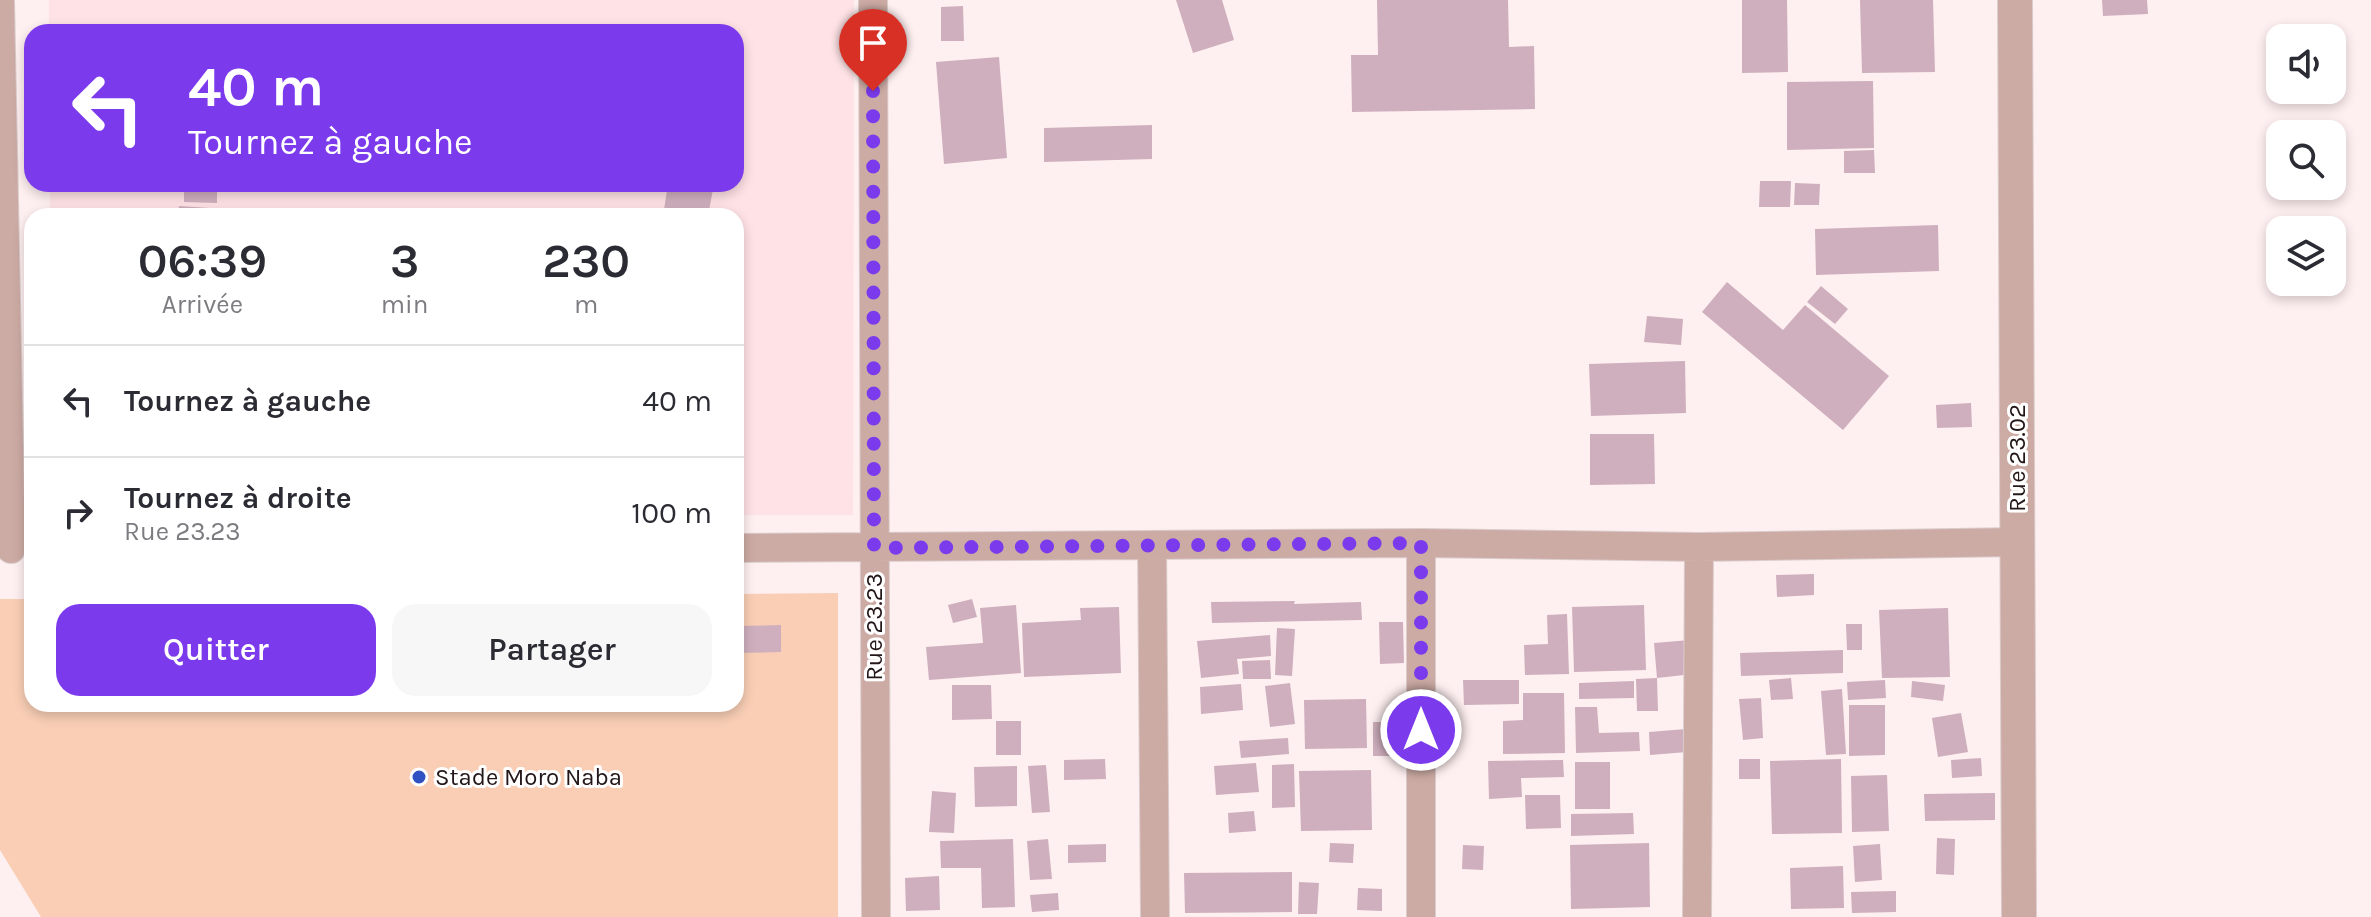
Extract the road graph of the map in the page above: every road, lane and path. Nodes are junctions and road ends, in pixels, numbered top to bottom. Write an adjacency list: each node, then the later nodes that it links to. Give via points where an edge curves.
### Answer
1 (0, 0): 10 (street)
2 (873, 0): 9 (street, Rue 23.23)
3 (2015, 0): 4 (street, Rue 23.02)
4 (2018, 542): 7 (street); 15 (street, Rue 23.02)
5 (1421, 543): 6 (street); 7 (street); 13 (street)
6 (1152, 545): 9 (street); 12 (street)
7 (1699, 547): 14 (street)
8 (744, 548): 9 (street)
9 (874, 548): 11 (street, Rue 23.23)
10 (14, 549)
11 (876, 917)
12 (1155, 917)
13 (1421, 917)
14 (1697, 917)
15 (2019, 917)

